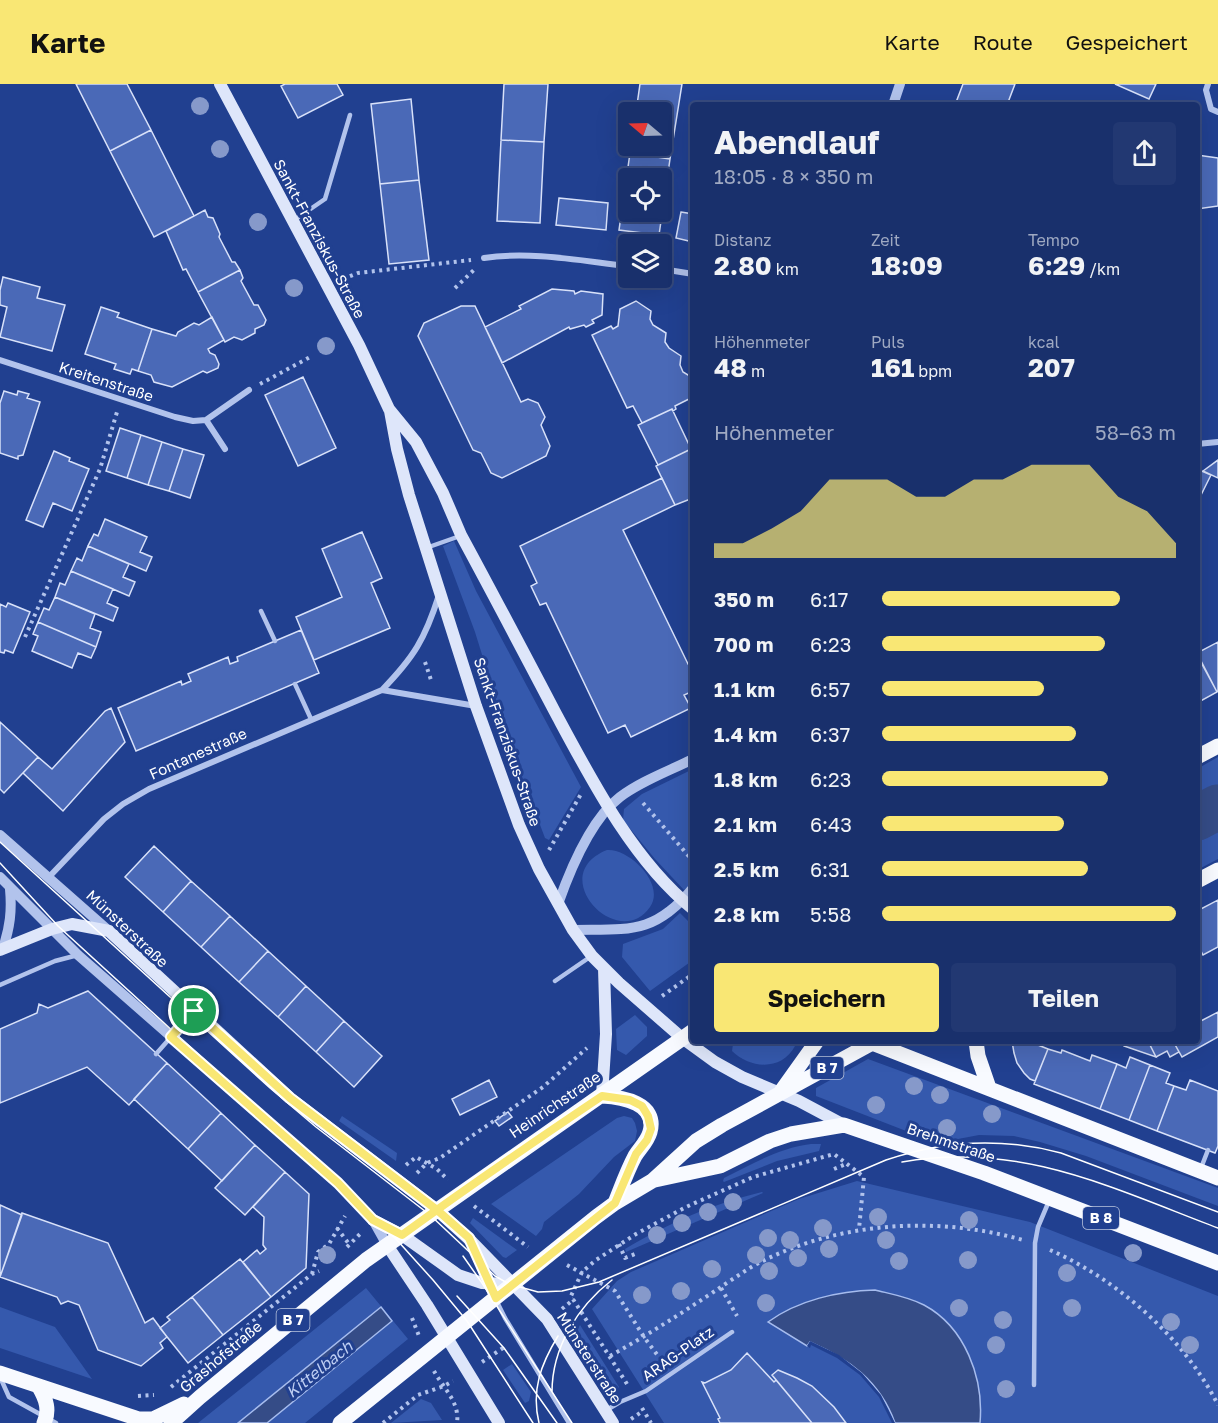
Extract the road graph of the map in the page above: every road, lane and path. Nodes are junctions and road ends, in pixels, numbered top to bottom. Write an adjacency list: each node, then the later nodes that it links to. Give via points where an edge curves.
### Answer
1 (220, 84): 7 (main road, Sankt-Franziskus-Straße)
2 (900, 84): 4 (street)
3 (1208, 84): 5 (street, via 1211,109)
4 (894, 102)
5 (1218, 112)
6 (350, 115): 7 (lane, via 325,199)
7 (292, 221): 12 (main road, Sankt-Franziskus-Straße)
8 (484, 258): 9 (street, via 554,258); 12 (path, via 358,273); 13 (path)
9 (618, 265)
10 (672, 271): 11 (street)
11 (690, 274)
12 (328, 288): 18 (main road, Sankt-Franziskus-Straße)
13 (455, 288)
14 (312, 356): 16 (path)
15 (0, 360): 17 (street, Kreitenstraße)
16 (249, 390): 19 (street)
17 (121, 400): 19 (street, Kreitenstraße, via 175,417); 27 (path, via 100,469)
18 (389, 410): 23 (main road, Sankt-Franziskus-Straße, via 416,442); 24 (main road, Sankt-Franziskus-Straße)
19 (206, 420): 22 (street)
20 (1218, 442): 21 (street)
21 (1200, 444)
22 (225, 449)
23 (461, 535): 24 (lane); 38 (main road, Sankt-Franziskus-Straße)
24 (426, 548): 25 (main road, Sankt-Franziskus-Straße)
25 (440, 591): 29 (street, Fontanestraße); 33 (main road, Sankt-Franziskus-Straße)
26 (261, 611): 28 (lane)
27 (25, 637)
28 (275, 641)
29 (420, 644): 31 (street, Fontanestraße); 32 (path)
30 (294, 684): 34 (lane)
31 (382, 690): 32 (street, Fontanestraße); 34 (street, Fontanestraße)
32 (437, 700): 33 (street, Fontanestraße)
33 (476, 706): 43 (main road, Sankt-Franziskus-Straße)
34 (310, 719): 46 (street, Fontanestraße, via 123,804)
35 (1218, 746): 36 (main road)
36 (1200, 755)
37 (690, 760): 39 (street)
38 (590, 778): 40 (main road, Sankt-Franziskus-Straße); 43 (path)
39 (633, 789): 40 (street); 42 (path)
40 (609, 807): 50 (main road, Sankt-Franziskus-Straße, via 644,857); 51 (street, via 585,845)
41 (0, 835): 46 (street, Münsterstraße)
42 (690, 857)
43 (538, 869): 51 (main road, Sankt-Franziskus-Straße)
44 (1218, 870): 47 (main road)
45 (0, 877): 48 (street)
46 (49, 878): 55 (street, Münsterstraße)
47 (1200, 879)
48 (10, 889): 53 (street); 56 (street, via 12,913)
49 (690, 892): 50 (street)
50 (683, 901): 52 (main road, Sankt-Franziskus-Straße); 54 (street, via 641,927)
51 (558, 904): 54 (main road, Sankt-Franziskus-Straße)
52 (690, 907)
53 (52, 929): 55 (main road, via 72,924); 56 (main road); 57 (street)
54 (573, 930): 58 (main road, Sankt-Franziskus-Straße)
55 (109, 931): 62 (main road, Münsterstraße)
56 (2, 949)
57 (78, 956): 61 (lane, via 55,961); 64 (street)
58 (592, 956): 59 (main road, Sankt-Franziskus-Straße); 60 (lane)
59 (604, 969): 63 (main road, Sankt-Franziskus-Straße); 74 (main road, via 607,1017)
60 (555, 981)
61 (0, 985)
62 (194, 1011): 64 (lane); 83 (main road, Münsterstraße, via 290,1098)
63 (687, 1034): 74 (main road, Heinrichstraße / B 7)
64 (171, 1037): 71 (lane); 88 (street)
65 (698, 1044): 73 (main road, Brehmstraße, via 724,1067)
66 (815, 1044): 73 (main road)
67 (867, 1044): 73 (main road, B 7)
68 (879, 1044): 72 (main road)
69 (976, 1044): 72 (main road)
70 (589, 1046): 77 (path, via 543,1087)
71 (156, 1054)
72 (989, 1088): 82 (main road)
73 (780, 1092): 75 (main road, Brehmstraße); 85 (main road, B 7, via 696,1141)
74 (602, 1096): 87 (main road, via 642,1106 651,1129); 89 (main road, Heinrichstraße / B 7)
75 (844, 1125): 85 (main road, B 8, via 791,1134 720,1166); 86 (main road, Brehmstraße / B 8)
76 (1208, 1150): 82 (lane)
77 (427, 1163): 79 (path); 81 (path); 83 (path, via 416,1156)
78 (846, 1164): 80 (path); 93 (path, via 864,1177); 98 (path, via 834,1154 753,1177 686,1207)
79 (437, 1169)
80 (834, 1169)
81 (421, 1170)
82 (1200, 1171): 84 (main road)
83 (392, 1176): 89 (main road, Münsterstraße)
84 (1218, 1178)
85 (652, 1181): 87 (main road, B 7)
86 (1051, 1198): 97 (lane); 102 (main road, Brehmstraße / B 8)
87 (615, 1203): 105 (main road, B 7)
88 (358, 1204): 91 (street); 92 (path, via 343,1217)
89 (437, 1210): 94 (main road, Grashofstraße / B 7); 95 (main road, Münsterstraße)
90 (480, 1212): 100 (path)
91 (373, 1220): 94 (main road); 99 (street)
92 (338, 1228): 96 (path); 124 (path, Grashofstraße, via 329,1244 318,1252 312,1274)
93 (859, 1229): 97 (path, via 965,1228); 106 (path, via 777,1254)
94 (402, 1235): 99 (main road, Grashofstraße / B 7); 107 (main road, via 458,1275)
95 (470, 1240): 105 (main road, Münsterstraße); 107 (lane)
96 (348, 1243)
97 (1035, 1243): 121 (lane); 129 (path, via 1105,1279 1142,1311 1171,1340)
98 (620, 1244): 101 (path, via 626,1258); 104 (path)
99 (387, 1245): 113 (main road); 127 (main road, Grashofstraße / B 7)
100 (524, 1245)
101 (635, 1254)
102 (1218, 1263)
103 (572, 1268): 104 (path)
104 (582, 1272): 108 (path, Münsterstraße, via 571,1296); 112 (path, via 615,1291)
105 (512, 1284): 107 (main road, B 7); 130 (main road, Münsterstraße, via 547,1319)
106 (721, 1288): 110 (path); 112 (path)
107 (493, 1291): 113 (main road, B 7); 139 (lane, via 505,1318)
108 (574, 1299): 109 (path); 115 (path, Münsterstraße)
109 (563, 1309)
110 (737, 1316)
111 (732, 1332): 119 (lane, ARAG-Platz)
112 (644, 1337): 115 (path); 119 (path)
113 (446, 1338): 135 (main road, B 7); 138 (main road)
114 (511, 1343): 116 (path)
115 (610, 1356): 128 (path, Münsterstraße)
116 (484, 1360)
117 (0, 1373): 123 (main road)
118 (435, 1373): 122 (path)
119 (672, 1374): 128 (lane, ARAG-Platz)
120 (0, 1377): 133 (lane, via 9,1397)
121 (1034, 1385)
122 (444, 1386): 136 (path, via 418,1395); 137 (path, via 458,1412)
123 (39, 1387): 127 (main road, via 139,1419 153,1419); 133 (main road, via 46,1398)
124 (166, 1391)
125 (158, 1394): 126 (path, Grashofstraße)
126 (132, 1395)
127 (200, 1396): 134 (main road, Grashofstraße / B 7)
128 (635, 1396): 130 (lane, ARAG-Platz); 131 (path, Münsterstraße)
129 (1218, 1405)
130 (605, 1411): 140 (main road, Münsterstraße)
131 (644, 1411): 132 (path); 141 (path, Münsterstraße)
132 (631, 1419)
133 (49, 1421)
134 (171, 1423)
135 (340, 1423)
136 (383, 1423)
137 (457, 1423)
138 (498, 1423)
139 (569, 1423)
140 (613, 1423)
141 (651, 1423)

